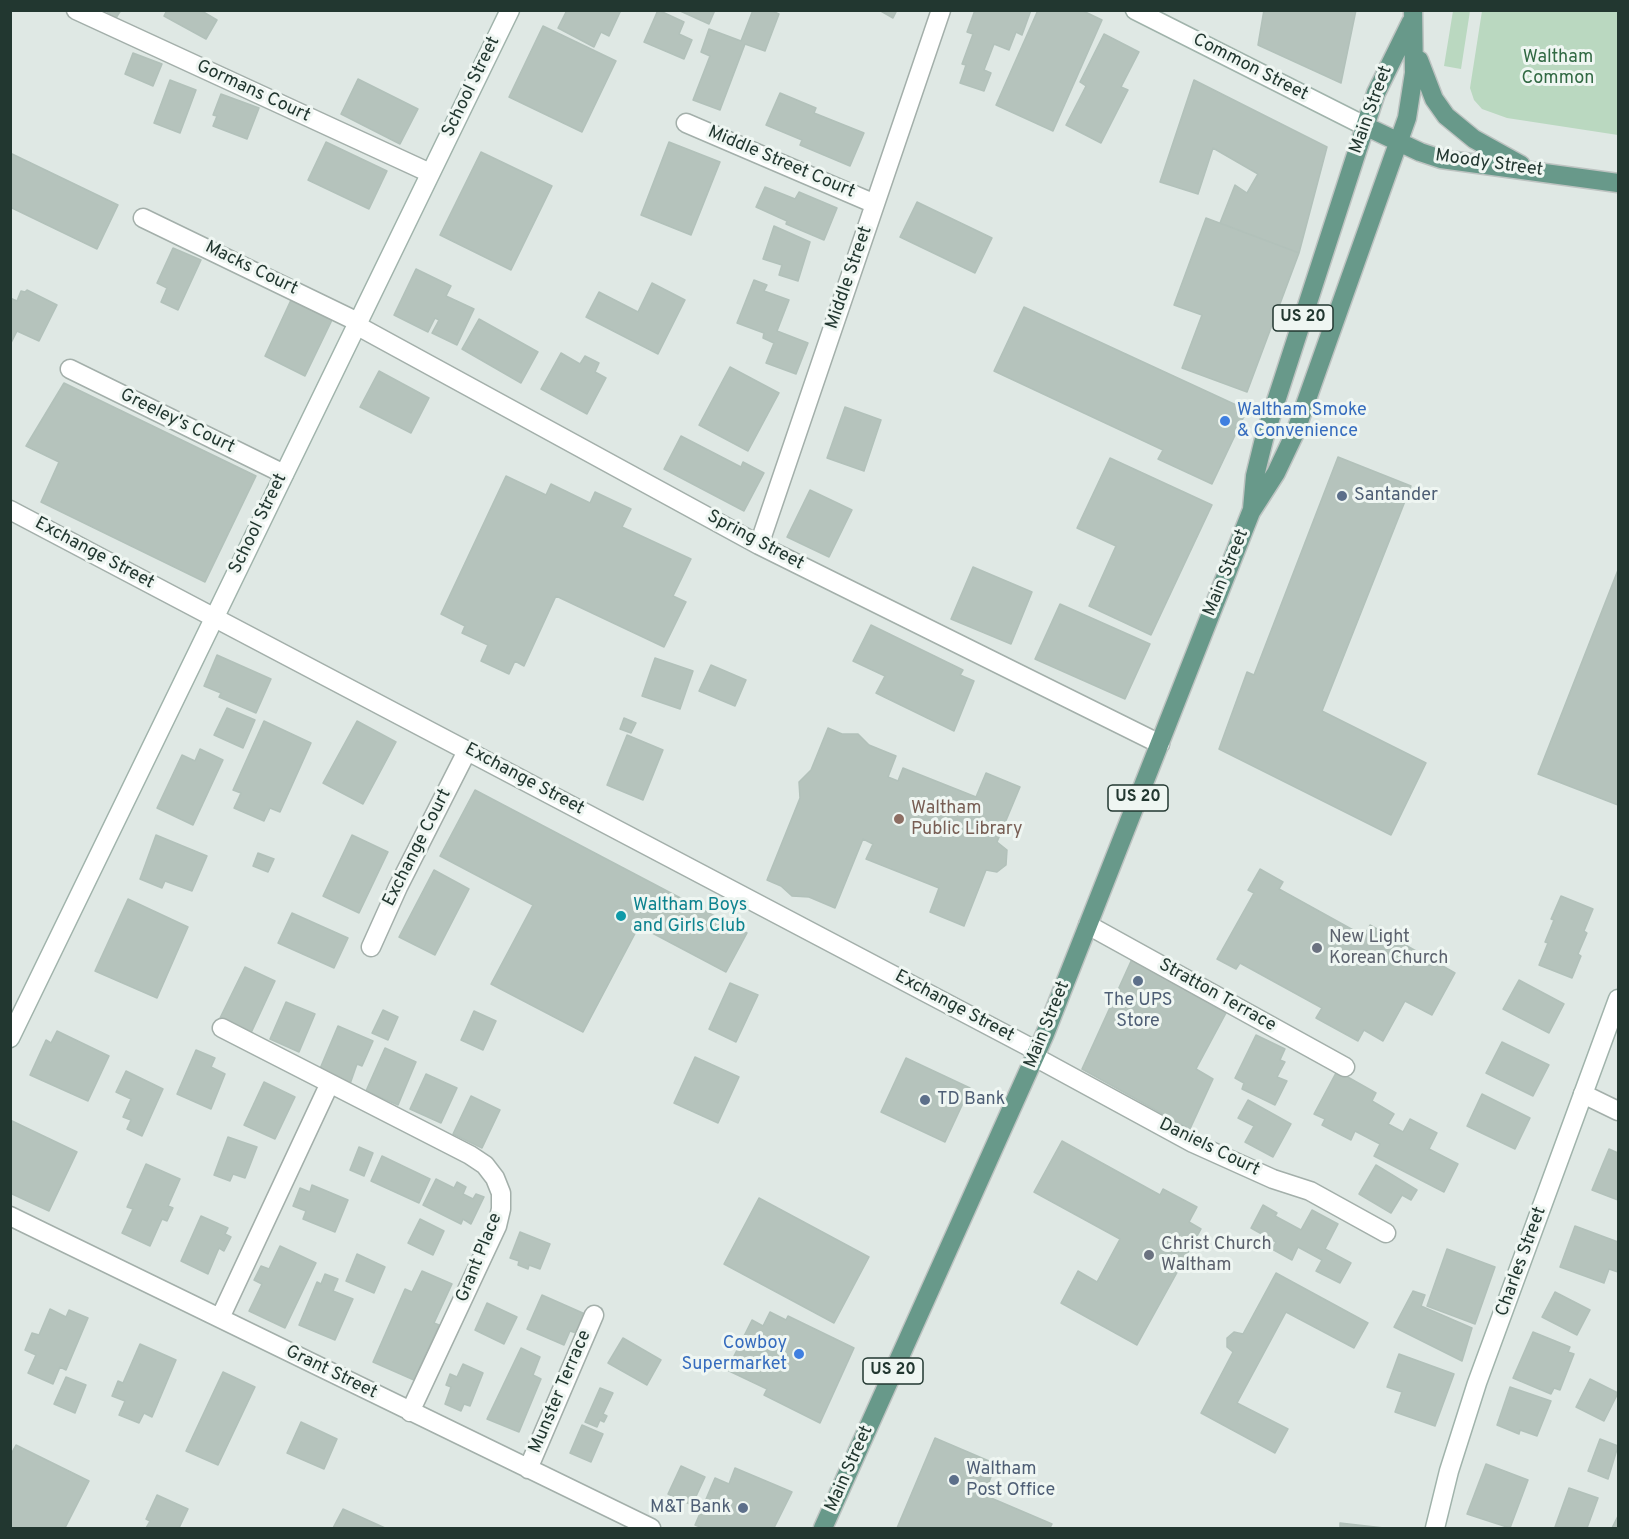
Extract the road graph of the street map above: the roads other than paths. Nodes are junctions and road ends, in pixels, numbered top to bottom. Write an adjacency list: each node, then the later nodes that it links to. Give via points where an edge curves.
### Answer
1 (76, 10): 10 (street, Gormans Court)
2 (510, 10): 10 (street, School Street)
3 (941, 10): 12 (street, Middle Street)
4 (1135, 10): 7 (street, Common Street)
5 (1412, 16): 7 (main road, Main Street / US 20, via 1385,71); 8 (main road, Main Street / US 20, via 1413,89); 9 (main road, via 1424,75 1446,116 1474,139)
6 (686, 123): 12 (street, Middle Street Court)
7 (1365, 126): 8 (main road, Moody Street); 18 (main road, Main Street / US 20, via 1265,435)
8 (1399, 143): 9 (main road, Moody Street, via 1441,159); 18 (main road, Main Street / US 20, via 1298,424 1276,473)
9 (1533, 171): 11 (main road, Moody Street)
10 (430, 173): 14 (street, School Street)
11 (1618, 183)
12 (875, 204): 19 (street, Middle Street)
13 (143, 218): 14 (street, Macks Court)
14 (357, 324): 16 (street, School Street); 19 (street, Spring Street)
15 (70, 369): 16 (street, Greeley's Court)
16 (284, 474): 20 (street, School Street)
17 (10, 510): 20 (street, Exchange Street)
18 (1251, 512): 21 (main road, Main Street / US 20)
19 (759, 545): 21 (street, Spring Street)
20 (214, 617): 22 (street, Exchange Street); 27 (street, School Street)
21 (1160, 744): 23 (main road, Main Street / US 20)
22 (467, 751): 24 (street, Exchange Court); 28 (street, Exchange Street)
23 (1088, 925): 28 (main road, Main Street / US 20); 29 (street, Stratton Terrace)
24 (371, 947)
25 (1618, 999): 31 (street, Charles Street)
26 (222, 1028): 30 (street, Grant Place)
27 (10, 1038)
28 (1036, 1054): 34 (street, Daniels Court, via 1193,1143 1316,1194); 40 (main road, Main Street / US 20)
29 (1345, 1067)
30 (329, 1084): 36 (street); 37 (street, Grant Place, via 470,1155 495,1178 501,1193 497,1226)
31 (1583, 1094): 32 (street); 41 (street, Charles Street, via 1460,1433)
32 (1618, 1111)
33 (10, 1216): 36 (street, Grant Street)
34 (1386, 1233)
35 (594, 1315): 38 (street, Munster Terrace)
36 (220, 1318): 37 (street, Grant Street)
37 (411, 1412): 38 (street, Grant Street)
38 (528, 1469): 39 (street, Grant Street)
39 (651, 1528)
40 (823, 1528)
41 (1436, 1528)

